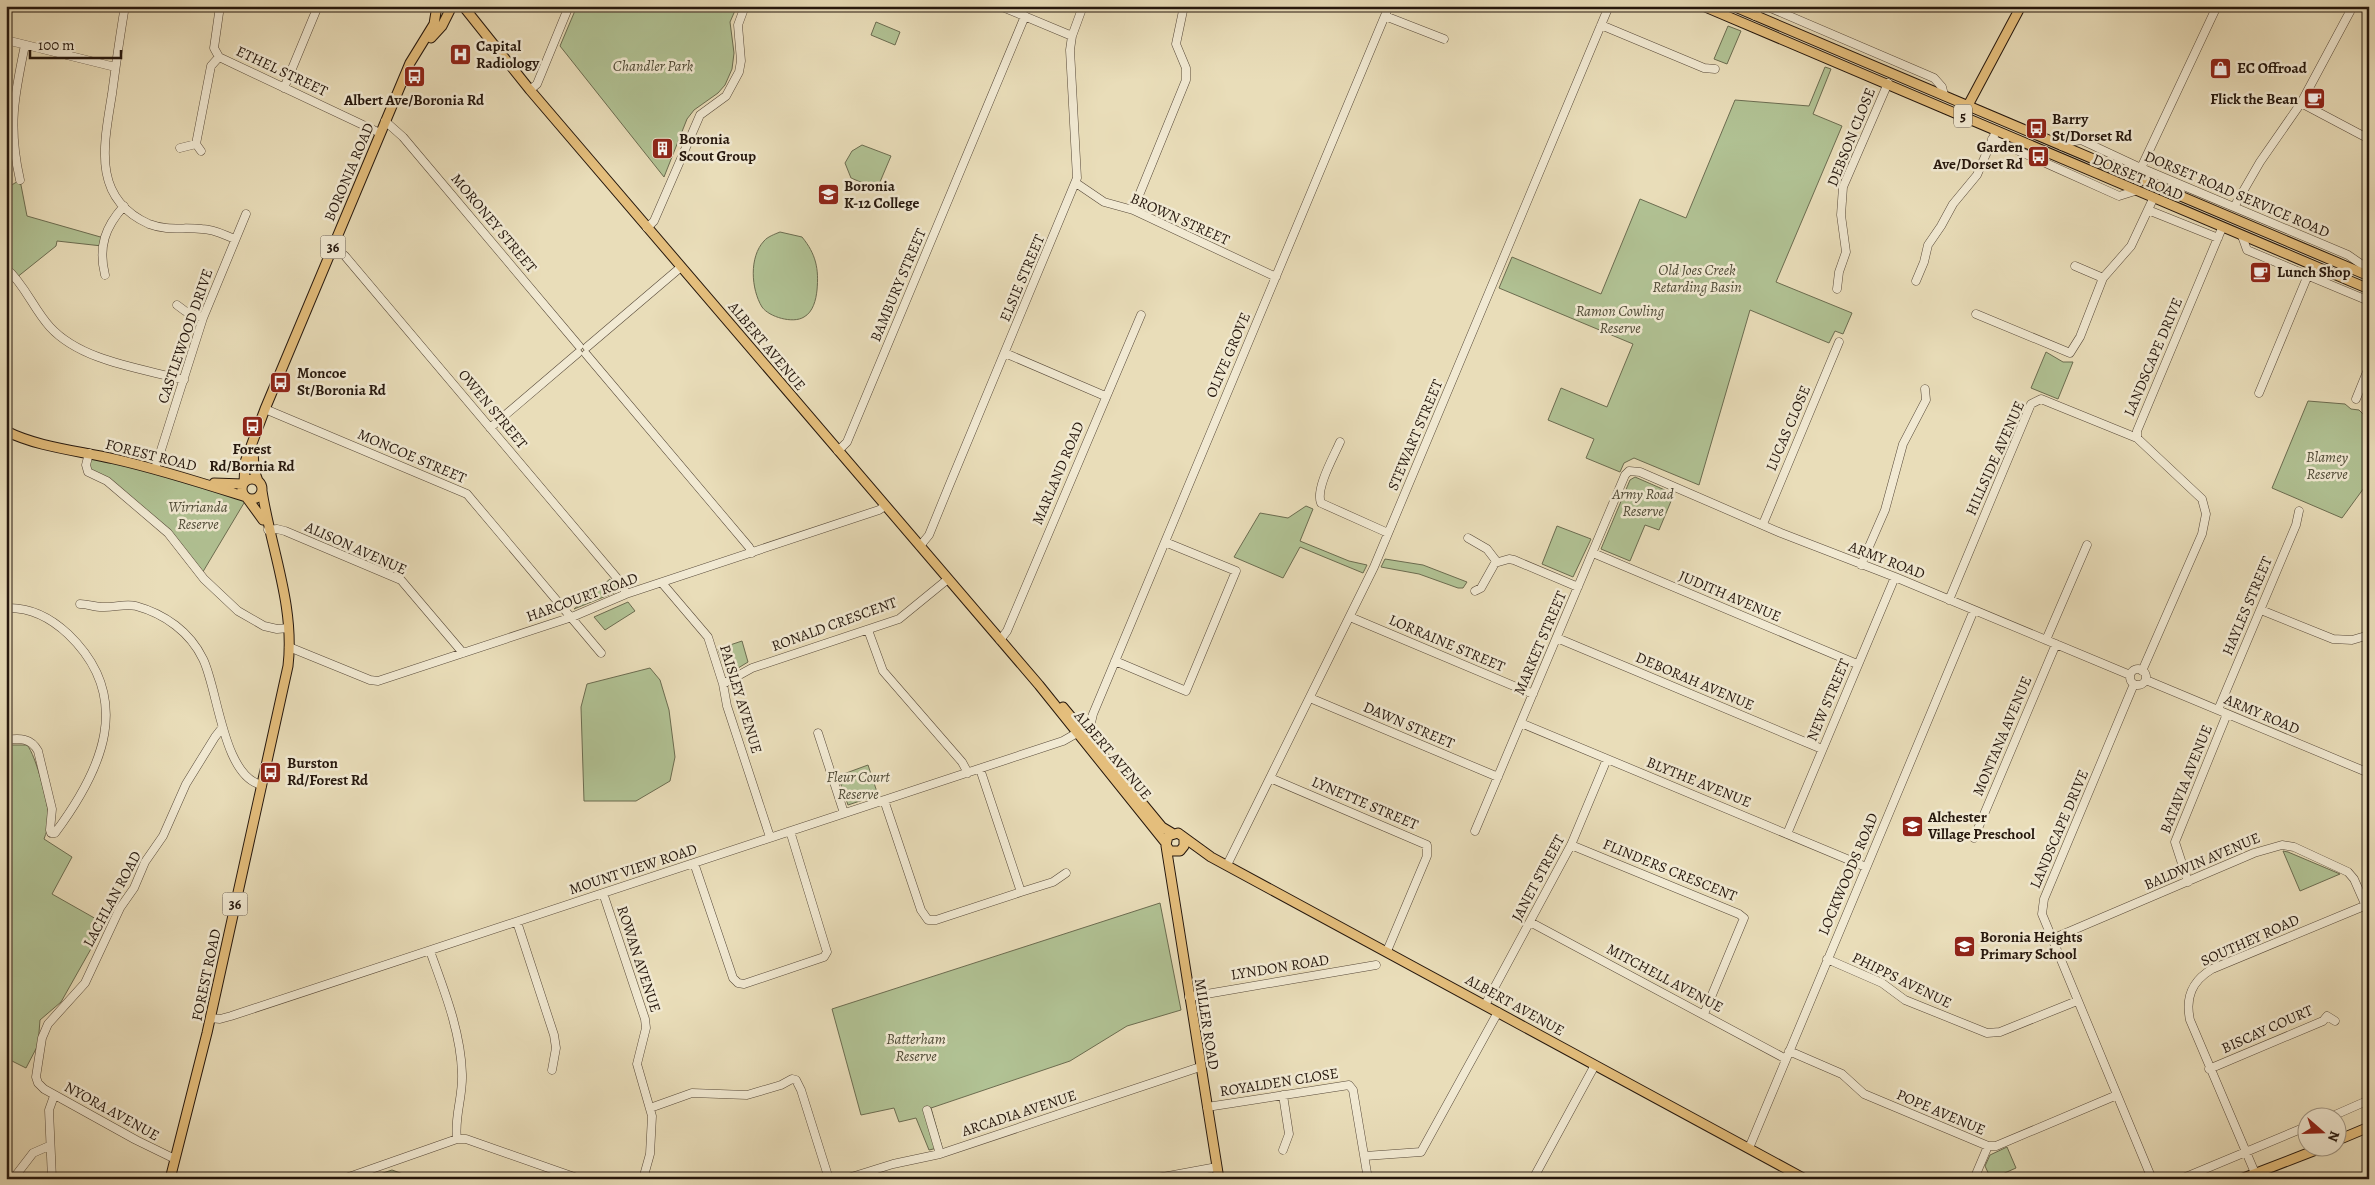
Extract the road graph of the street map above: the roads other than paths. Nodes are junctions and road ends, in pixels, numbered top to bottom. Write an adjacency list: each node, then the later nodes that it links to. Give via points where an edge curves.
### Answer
1 (125, 6): 32 (street)
2 (220, 6): 31 (street, ETHEL STREET, via 214,48)
3 (318, 6): 35 (street)
4 (437, 6): 20 (main road, 36, via 445,10); 30 (main road, BORONIA ROAD / 36, via 434,24)
5 (463, 6): 24 (main road, ALBERT AVENUE)
6 (569, 6): 36 (street, via 537,84)
7 (744, 6): 61 (street, via 738,25 740,66 732,88 700,115 654,222)
8 (1000, 6): 21 (street)
9 (1083, 6): 26 (street, ELSIE STREET)
10 (1184, 6): 57 (street, via 1176,44 1186,68 1186,80)
11 (1389, 6): 22 (street, OLIVE GROVE)
12 (1609, 6): 25 (street, STEWART STREET)
13 (1704, 6): 34 (main road, DORSET ROAD / 5)
14 (1733, 6): 23 (main road, DORSET ROAD / 5)
15 (1759, 6): 23 (street)
16 (1766, 6): 37 (street, via 1934,78)
17 (2020, 6): 39 (main road)
18 (2217, 6): 50 (street)
19 (2353, 6): 38 (street)
20 (452, 8): 24 (main road, ALBERT AVENUE); 30 (main road, BORONIA ROAD / 36, via 442,26)
21 (1025, 16): 26 (street); 100 (street, BAMBURY STREET, via 847,442)
22 (1385, 16): 27 (street); 73 (street, OLIVE GROVE)
23 (1755, 16): 37 (main road, DORSET ROAD / 5)
24 (475, 23): 36 (main road, ALBERT AVENUE)
25 (1601, 25): 33 (street, via 1704,68); 113 (street, STEWART STREET)
26 (1072, 36): 52 (street, ELSIE STREET, via 1070,59)
27 (1444, 39)
28 (6, 40): 29 (street)
29 (25, 45): 32 (street); 51 (street, via 12,121)
30 (415, 55): 41 (main road, BORONIA ROAD / 36)
31 (219, 57): 35 (street, ETHEL STREET); 45 (street, via 211,66)
32 (116, 67): 55 (street, via 103,157 108,181)
33 (1715, 69)
34 (1888, 83): 40 (main road, DORSET ROAD / 5); 78 (street, DEBSON CLOSE, via 1843,187 1841,215 1846,252)
35 (284, 88): 42 (street, ETHEL STREET)
36 (530, 90): 61 (main road, ALBERT AVENUE)
37 (1944, 95): 39 (main road, DORSET ROAD / 5)
38 (2301, 103): 44 (street); 56 (street, via 2260,162)
39 (1967, 106): 40 (main road); 46 (main road, DORSET ROAD / 5)
40 (1962, 116): 43 (main road, DORSET ROAD / 5)
41 (385, 122): 42 (main road, BORONIA ROAD / 36); 86 (street, MORONEY STREET, via 404,137)
42 (380, 133): 66 (main road, BORONIA ROAD / 36)
43 (1994, 135): 49 (main road, DORSET ROAD / 5); 53 (street, via 2119,196); 76 (street, via 1977,175 1952,204 1928,244)
44 (2369, 139)
45 (196, 144): 47 (street); 48 (street)
46 (2062, 146): 49 (main road); 50 (street, DORSET ROAD SERVICE ROAD, via 2081,140); 60 (main road, DORSET ROAD / 5)
47 (180, 148)
48 (201, 151)
49 (2062, 159): 53 (main road, DORSET ROAD / 5)
50 (2140, 168): 56 (street, DORSET ROAD SERVICE ROAD)
51 (20, 180)
52 (1076, 183): 57 (street, BROWN STREET, via 1104,202); 87 (street, ELSIE STREET)
53 (2135, 191): 54 (main road, DORSET ROAD / 5)
54 (2153, 199): 58 (street); 62 (main road, DORSET ROAD / 5)
55 (124, 206): 65 (street, via 137,217 157,226 207,229); 70 (street, via 108,226 103,242 101,254)
56 (2234, 207): 72 (street, DORSET ROAD SERVICE ROAD, via 2348,255)
57 (1133, 210): 73 (street, BROWN STREET)
58 (2148, 210): 64 (street); 74 (street, via 2131,246)
59 (246, 214): 65 (street, CASTLEWOOD DRIVE)
60 (2226, 217): 62 (main road); 72 (main road, DORSET ROAD / 5)
61 (647, 228): 68 (main road, ALBERT AVENUE)
62 (2222, 228): 63 (main road, DORSET ROAD / 5); 64 (street, LANDSCAPE DRIVE)
63 (2242, 236): 71 (street, via 2247,250); 75 (main road, DORSET ROAD / 5)
64 (2218, 238): 97 (street, LANDSCAPE DRIVE, via 2137,431)
65 (235, 239): 84 (street, CASTLEWOOD DRIVE)
66 (333, 246): 94 (main road, BORONIA ROAD / 36); 95 (street, OWEN STREET)
67 (2075, 266): 74 (street)
68 (681, 267): 86 (street); 100 (main road, ALBERT AVENUE)
69 (6, 268): 89 (street, via 20,282 47,323 69,344 96,356)
70 (105, 275)
71 (2308, 275): 77 (street); 91 (street)
72 (2369, 275)
73 (1276, 277): 115 (street, OLIVE GROVE)
74 (2103, 278): 82 (street, via 2080,337 2070,353)
75 (2346, 279): 77 (street); 79 (main road, DORSET ROAD / 5)
76 (1916, 281)
77 (2322, 281): 80 (street)
78 (1837, 289)
79 (2369, 289)
80 (2369, 301)
81 (177, 305): 84 (street)
82 (1976, 314)
83 (1141, 315): 92 (street, MARLAND ROAD)
84 (203, 318): 89 (street, CASTLEWOOD DRIVE)
85 (1840, 342): 111 (street, LUCAS CLOSE)
86 (583, 350): 95 (street); 118 (street, MORONEY STREET)
87 (1005, 353): 92 (street); 117 (street, ELSIE STREET, via 928,535)
88 (2369, 367): 93 (street)
89 (184, 380): 102 (street, CASTLEWOOD DRIVE)
90 (1926, 389): 121 (street, via 1926,400 1903,444 1885,510)
91 (2260, 393)
92 (1105, 396): 139 (street, MARLAND ROAD, via 1007,631)
93 (2356, 399)
94 (265, 409): 98 (main road, BORONIA ROAD / 36); 133 (street, MONCOE STREET, via 467,494)
95 (490, 428): 127 (street, OWEN STREET, via 622,584)
96 (6, 431): 101 (main road, FOREST ROAD, via 28,440)
97 (2137, 438): 128 (street, HILLSIDE AVENUE, via 2041,399 2035,401); 147 (street, LANDSCAPE DRIVE, via 2198,494 2206,514 2202,534)
98 (254, 440): 104 (main road, BORONIA ROAD / 36, via 254,470); 106 (main road, BORONIA ROAD / 36, via 244,466)
99 (1340, 442): 113 (street, via 1320,489 1321,503)
100 (838, 451): 109 (main road, ALBERT AVENUE)
101 (89, 453): 102 (main road, FOREST ROAD); 135 (street, FOREST ROAD, via 88,472 108,481 168,533 224,600 259,624 274,629)
102 (155, 469): 105 (main road, FOREST ROAD)
103 (1634, 470): 111 (street, ARMY ROAD); 119 (street, MARKET STREET, via 1625,475)
104 (258, 481): 106 (main road, via 249,479); 107 (main road, 36)
105 (206, 483): 106 (main road, FOREST ROAD); 108 (main road, FOREST ROAD)
106 (243, 483): 108 (main road, 36, via 242,492)
107 (262, 491): 108 (main road, via 256,498); 112 (main road, FOREST ROAD / 36)
108 (247, 498): 112 (main road, FOREST ROAD / 36)
109 (884, 506): 117 (main road, ALBERT AVENUE); 118 (street, HARCOURT ROAD)
110 (2299, 511): 132 (street, HAYLES STREET, via 2296,526)
111 (1763, 524): 121 (street, ARMY ROAD)
112 (268, 529): 135 (main road, FOREST ROAD / 36); 143 (street, ALISON AVENUE, via 285,531 402,580)
113 (1388, 533): 134 (street, STEWART STREET)
114 (1468, 538): 120 (street, via 1486,549)
115 (1165, 542): 145 (street, OLIVE GROVE); 145 (street, via 1236,571 1186,691)
116 (2087, 545): 140 (street)
117 (920, 546): 123 (main road, ALBERT AVENUE)
118 (752, 553): 124 (street, HARCOURT ROAD)
119 (1593, 553): 125 (street, MARKET STREET); 146 (street, JUDITH AVENUE)
120 (1497, 562): 125 (street, via 1514,560); 126 (street)
121 (1861, 564): 122 (street, ARMY ROAD)
122 (1895, 577): 128 (street, ARMY ROAD); 146 (street, NEW STREET)
123 (948, 579): 136 (street, RONALD CRESCENT, via 899,619); 139 (main road, ALBERT AVENUE)
124 (662, 582): 127 (street, HARCOURT ROAD); 150 (street, PAISLEY AVENUE, via 708,637)
125 (1578, 587): 138 (street, MARKET STREET)
126 (1475, 591)
127 (626, 594): 133 (street, HARCOURT ROAD)
128 (1949, 600): 131 (street, ARMY ROAD)
129 (80, 604): 157 (street, via 101,608 136,606 174,624 204,661)
130 (6, 608): 160 (street, via 38,614 82,648 91,662 105,702 106,731 100,758 57,831 53,833 50,830 51,804 38,751 33,743 24,739)
131 (1974, 610): 140 (street, ARMY ROAD); 184 (street, LOCKWOODS ROAD)
132 (2261, 610): 137 (street, via 2333,639 2352,640); 154 (street, HAYLES STREET)
133 (572, 617): 143 (street, HARCOURT ROAD); 144 (street, MONCOE STREET)
134 (1350, 617): 152 (street, LORRAINE STREET); 153 (street, STEWART STREET)
135 (289, 628): 142 (main road, FOREST ROAD / 36)
136 (868, 630): 150 (street, RONALD CRESCENT, via 752,668); 164 (street, via 883,671)
137 (2369, 635)
138 (1557, 638): 152 (street, MARKET STREET); 161 (street, DEBORAH AVENUE)
139 (1000, 640): 159 (main road, ALBERT AVENUE)
140 (2046, 640): 141 (street, ARMY ROAD)
141 (2056, 644): 148 (street, ARMY ROAD); 176 (street, MONTANA AVENUE)
142 (290, 647): 143 (street, HARCOURT ROAD, via 374,681); 168 (main road, FOREST ROAD / 36)
143 (463, 653)
144 (601, 653)
145 (1115, 661): 159 (street, OLIVE GROVE, via 1094,714)
146 (1857, 664): 161 (street, NEW STREET)
147 (2142, 671): 148 (street, via 2135,670); 149 (street)
148 (2130, 675): 151 (street)
149 (2146, 680): 151 (street, via 2141,685); 154 (street, ARMY ROAD)
150 (723, 684): 175 (street, PAISLEY AVENUE, via 727,706)
151 (2134, 684): 193 (street, LANDSCAPE DRIVE, via 2044,899 2042,914)
152 (1533, 694): 156 (street, MARKET STREET)
153 (1310, 698): 166 (street, DAWN STREET); 167 (street, STEWART STREET)
154 (2218, 710): 155 (street, ARMY ROAD)
155 (2227, 714): 165 (street, ARMY ROAD); 187 (street, BATAVIA AVENUE, via 2175,842)
156 (1521, 724): 162 (street, BLYTHE AVENUE); 166 (street, MARKET STREET)
157 (222, 728): 168 (street, via 241,772 252,782); 211 (street, LACHLAN ROAD, via 186,784 161,840 112,922 88,978 48,1024 42,1038 36,1077)
158 (818, 733): 170 (street)
159 (1081, 733): 163 (street, MOUNT VIEW ROAD, via 1071,741); 173 (main road, ALBERT AVENUE, via 1162,827); 178 (main road, ALBERT AVENUE)
160 (6, 740)
161 (1822, 748): 174 (street, NEW STREET)
162 (1607, 760): 174 (street, BLYTHE AVENUE); 179 (street, JANET STREET)
163 (980, 769): 164 (street, MOUNT VIEW ROAD); 188 (street)
164 (968, 773): 169 (street, MOUNT VIEW ROAD)
165 (2369, 773)
166 (1498, 777): 172 (street, MARKET STREET)
167 (1270, 778): 183 (street, STEWART STREET); 195 (street, LYNETTE STREET, via 1427,845 1427,856)
168 (262, 785): 203 (main road, FOREST ROAD / 36)
169 (884, 800): 170 (street, MOUNT VIEW ROAD); 188 (street, via 921,910 928,920)
170 (844, 813): 171 (street, MOUNT VIEW ROAD)
171 (790, 831): 175 (street, MOUNT VIEW ROAD); 182 (street, via 827,952 824,957 744,984 738,984 732,978)
172 (1475, 831)
173 (1172, 833): 177 (main road, via 1178,833); 178 (main road)
174 (1787, 834): 184 (street, BLYTHE AVENUE)
175 (770, 837): 182 (street, MOUNT VIEW ROAD)
176 (1974, 838)
177 (1184, 839): 180 (main road); 181 (main road, ALBERT AVENUE)
178 (1165, 844): 180 (main road, via 1170,851); 186 (main road, MILLER ROAD)
179 (1571, 845): 192 (street, JANET STREET); 202 (street, FLINDERS CRESCENT, via 1744,918)
180 (1179, 851): 181 (main road, ALBERT AVENUE); 186 (main road, MILLER ROAD)
181 (1211, 857): 183 (main road, ALBERT AVENUE)
182 (694, 863): 189 (street, MOUNT VIEW ROAD)
183 (1226, 865): 195 (main road, ALBERT AVENUE)
184 (1866, 867): 196 (street, LOCKWOODS ROAD)
185 (1066, 873): 188 (street, via 1053,882)
186 (1169, 874): 198 (main road, MILLER ROAD)
187 (2188, 882): 190 (street, BALDWIN AVENUE, via 2254,853 2282,845 2294,847 2348,872); 193 (street, BALDWIN AVENUE)
188 (1021, 892)
189 (603, 893): 191 (street, MOUNT VIEW ROAD); 217 (street, ROWAN AVENUE, via 645,1019 646,1028 637,1064)
190 (2368, 907): 210 (street, SOUTHEY ROAD, via 2212,969 2196,982 2188,1002 2188,1012)
191 (517, 922): 194 (street, MOUNT VIEW ROAD); 209 (street, via 554,1035 556,1048)
192 (1530, 922): 200 (street, JANET STREET); 202 (street, MITCHELL AVENUE)
193 (2052, 939): 199 (street, LANDSCAPE DRIVE)
194 (430, 951): 203 (street, MOUNT VIEW ROAD, via 231,1016); 223 (street, via 456,1031 460,1056 462,1074 455,1127)
195 (1387, 951): 200 (main road, ALBERT AVENUE)
196 (1827, 959): 199 (street, PHIPPS AVENUE, via 1882,983 1905,1000 1987,1033 2000,1032); 205 (street, LOCKWOODS ROAD)
197 (1376, 965): 198 (street, LYNDON ROAD)
198 (1189, 997): 208 (main road, MILLER ROAD)
199 (2077, 1001): 213 (street, LANDSCAPE DRIVE)
200 (1485, 1005): 201 (main road, ALBERT AVENUE)
201 (1498, 1012): 207 (main road, ALBERT AVENUE); 230 (street, via 1421,1152)
202 (1704, 1014): 206 (street, MITCHELL AVENUE)
203 (210, 1018): 232 (main road, FOREST ROAD / 36)
204 (2335, 1021): 210 (street, BISCAY COURT, via 2327,1016 2323,1021)
205 (1789, 1051): 206 (street, LOCKWOODS ROAD); 225 (street, POPE AVENUE, via 1842,1074 1864,1094)
206 (1786, 1059): 226 (street, LOCKWOODS ROAD)
207 (1595, 1065): 226 (main road, ALBERT AVENUE); 246 (street)
208 (1200, 1067): 216 (main road, MILLER ROAD); 229 (street, ARCADIA AVENUE)
209 (552, 1070)
210 (2209, 1070): 228 (street, SOUTHEY ROAD)
211 (38, 1083): 214 (street, NYORA AVENUE)
212 (1283, 1095): 216 (street, ROYALDEN CLOSE); 227 (street, via 1289,1134); 230 (street, ROYALDEN CLOSE, via 1348,1085 1353,1090)
213 (2117, 1095): 225 (street, POPE AVENUE, via 1996,1146); 249 (street, LANDSCAPE DRIVE)
214 (54, 1096): 224 (street, via 49,1110); 232 (street, NYORA AVENUE)
215 (2369, 1100): 218 (street)
216 (1207, 1107): 233 (main road, MILLER ROAD)
217 (650, 1108): 240 (street, ROWAN AVENUE, via 650,1154); 241 (street, via 692,1093 747,1095 796,1080)
218 (2348, 1109)
219 (927, 1110): 229 (street)
220 (2369, 1127): 222 (main road)
221 (2298, 1130): 228 (street)
222 (2348, 1136)
223 (457, 1139): 238 (street); 239 (street, via 466,1139)
224 (50, 1146): 235 (street, via 33,1153); 236 (street)
225 (1988, 1146): 248 (street)
226 (1748, 1148): 247 (main road, ALBERT AVENUE)
227 (1283, 1150)
228 (2245, 1152): 234 (street, SOUTHEY ROAD); 250 (street)
229 (940, 1154): 242 (street, ARCADIA AVENUE)
230 (1365, 1156): 245 (street, ROYALDEN CLOSE)
231 (2298, 1157): 234 (main road)
232 (175, 1159): 237 (main road, FOREST ROAD / 36)
233 (1217, 1167): 243 (street); 244 (main road, MILLER ROAD)
234 (2254, 1173): 251 (main road)
235 (13, 1179)
236 (52, 1179)
237 (170, 1179)
238 (343, 1179)
239 (580, 1179)
240 (643, 1179)
241 (829, 1179)
242 (845, 1179)
243 (1152, 1179)
244 (1219, 1179)
245 (1368, 1179)
246 (1533, 1179)
247 (1805, 1179)
248 (1974, 1179)
249 (2152, 1179)
250 (2181, 1179)
251 (2241, 1179)

